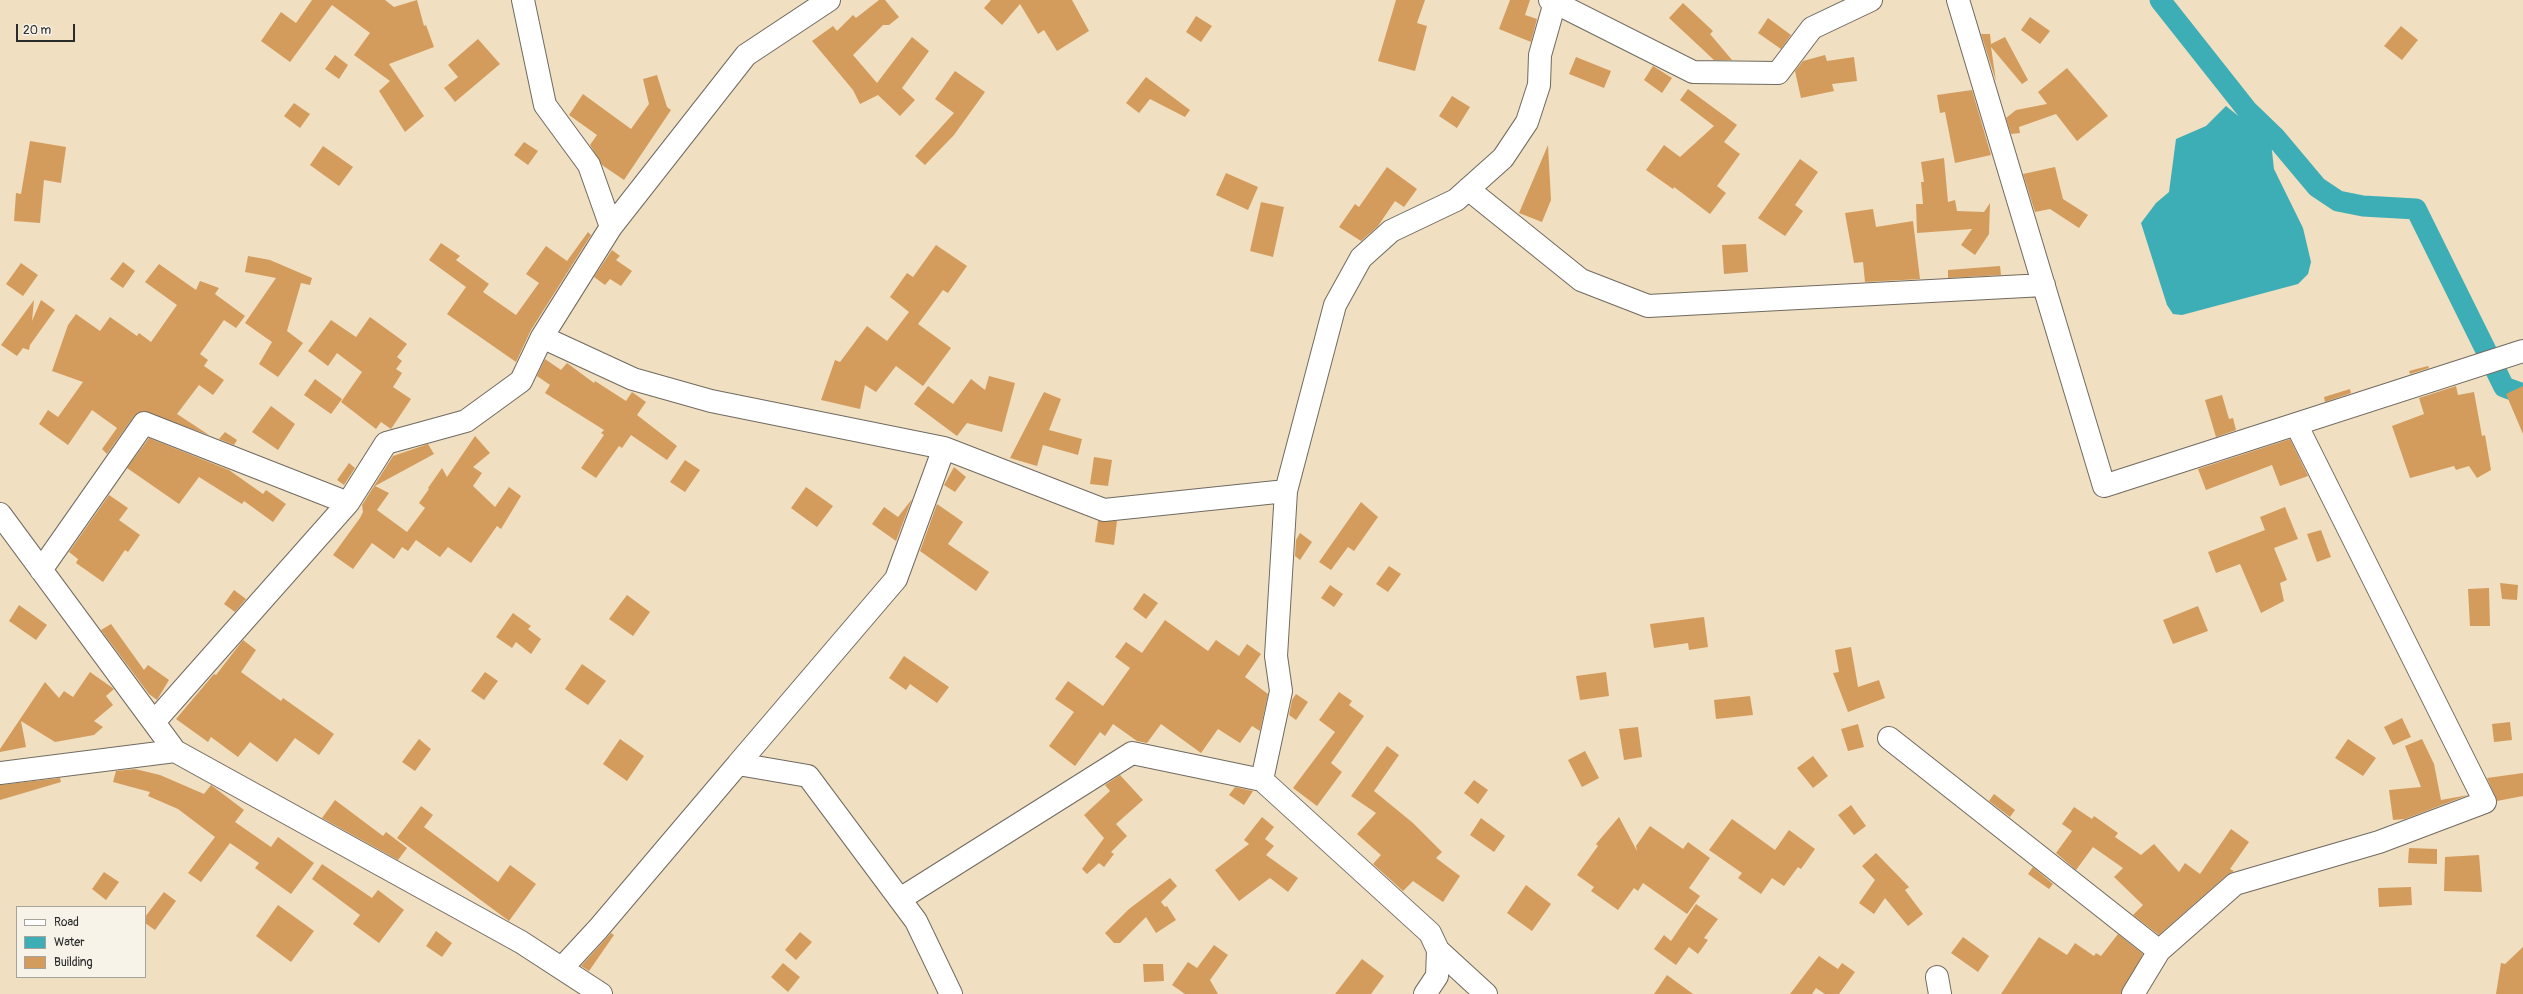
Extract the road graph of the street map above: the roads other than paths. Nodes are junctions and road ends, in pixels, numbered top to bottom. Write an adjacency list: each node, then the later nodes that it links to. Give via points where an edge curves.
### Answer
1 (523, 0): 7 (street, via 545,105 589,165)
2 (829, 0): 7 (street, via 746,55)
3 (1871, 0): 5 (street, via 1812,28 1778,73 1693,72)
4 (1958, 0): 8 (street)
5 (1554, 1): 6 (street, via 1540,55 1540,85 1527,122 1503,158)
6 (1468, 189): 8 (street, via 1581,280 1648,306); 13 (street, via 1456,200 1391,231 1361,258 1335,305)
7 (611, 227): 9 (street)
8 (2044, 285): 11 (street, via 2104,486)
9 (542, 337): 12 (street, via 633,379 711,401); 14 (street, via 521,380 466,422 386,443)
10 (2523, 351): 11 (street)
11 (2296, 424): 25 (street, via 2485,802 2379,842 2235,884)
12 (944, 448): 13 (street, via 1104,510); 20 (street, via 896,579)
13 (1286, 491): 22 (street, via 1276,656 1281,691)
14 (348, 503): 16 (street, via 144,423); 17 (street)
15 (0, 514): 16 (street)
16 (41, 570): 17 (street)
17 (154, 722): 19 (street)
18 (1889, 738): 25 (street)
19 (175, 751): 21 (street); 26 (street, via 521,942)
20 (738, 764): 23 (street, via 808,776); 26 (street)
21 (0, 773)
22 (1262, 780): 23 (street, via 1132,753); 24 (street, via 1430,933)
23 (900, 900): 28 (street, via 916,921)
24 (1438, 950): 29 (street, via 1437,976); 30 (street)
25 (2159, 951): 31 (street)
26 (562, 968): 27 (street)
27 (601, 994)
28 (951, 994)
29 (1425, 994)
30 (1486, 994)
31 (2134, 994)

